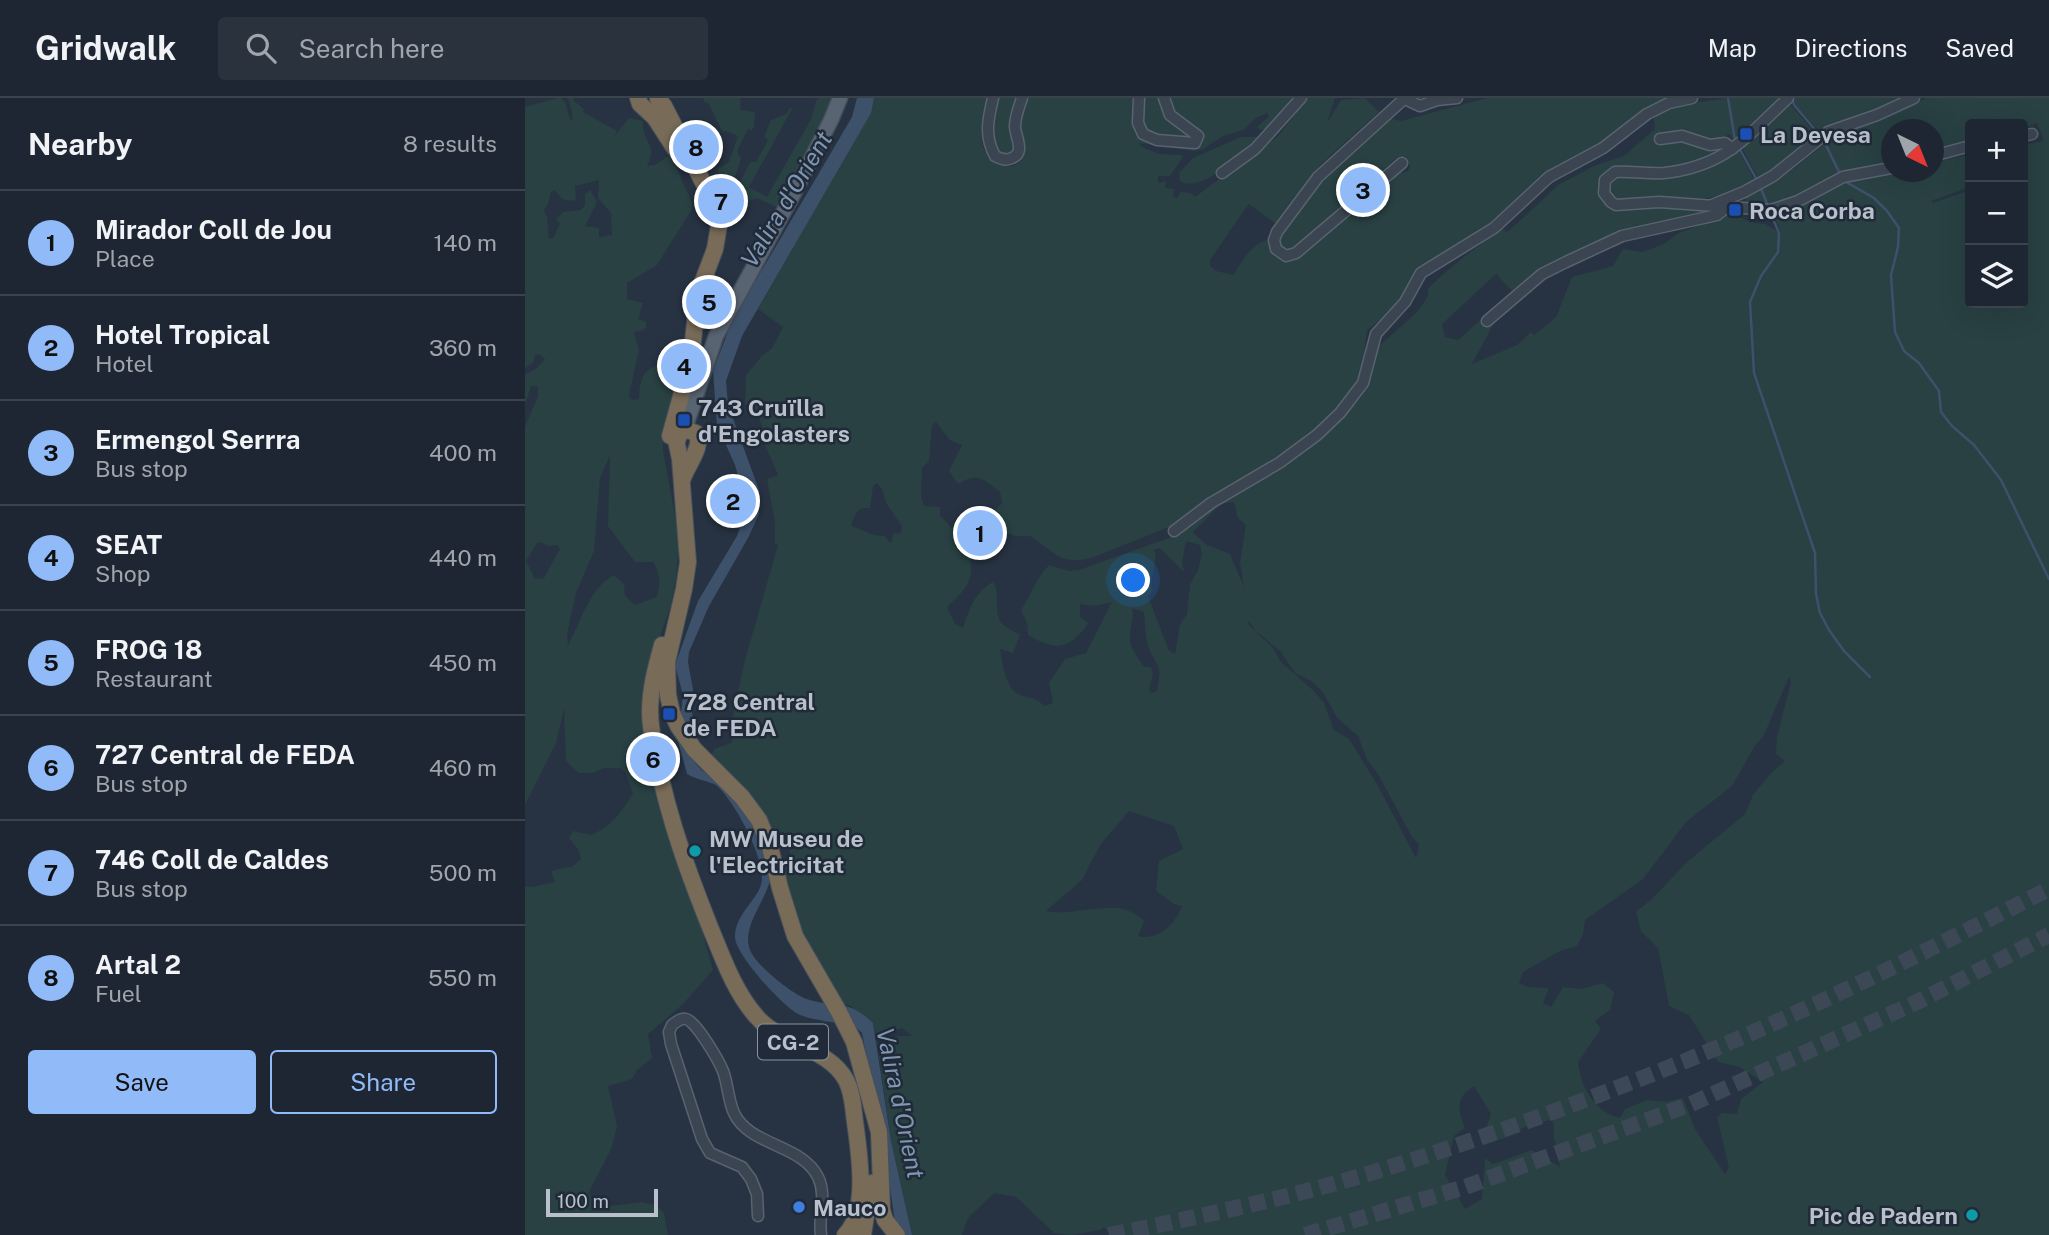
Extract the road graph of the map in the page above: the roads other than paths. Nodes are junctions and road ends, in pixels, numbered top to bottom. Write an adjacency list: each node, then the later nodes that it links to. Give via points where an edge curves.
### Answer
1 (839, 98): 25 (main road, via 795,191 716,336)
2 (993, 98): 3 (street, via 988,138 995,156 1004,160 1019,149 1015,125)
3 (1022, 98)
4 (1139, 98): 5 (street, via 1143,134 1157,140 1195,143 1198,136 1170,115)
5 (1164, 98)
6 (1301, 98): 19 (street, via 1269,136)
7 (1405, 98): 8 (street, via 1420,106); 17 (street, via 1318,177 1277,232 1276,249 1286,256 1296,253)
8 (1457, 98)
9 (1692, 98): 29 (street, via 1647,114 1603,148 1549,177 1494,228 1421,273 1405,302 1376,334 1363,383 1340,413 1279,463)
10 (1788, 98): 14 (street)
11 (1914, 98): 20 (street, via 1828,132 1773,176)
12 (645, 101): 26 (highway, CG-2, via 668,136 709,219 712,241 698,294)
13 (1660, 139): 14 (street, via 1682,136)
14 (1736, 147): 21 (street, via 1682,170 1615,172 1603,186 1616,205 1647,201)
15 (1965, 147): 16 (street)
16 (1944, 153)
17 (1402, 163)
18 (1881, 170): 23 (street, via 1843,177 1770,210)
19 (1222, 173)
20 (1744, 192): 21 (street); 23 (street)
21 (1710, 206): 22 (street)
22 (1727, 207): 23 (street); 24 (street, via 1717,215 1622,236 1566,262 1542,274)
23 (1743, 209)
24 (1487, 321)
25 (701, 380): 26 (main road); 27 (main road)
26 (678, 432): 27 (highway, via 684,452); 28 (highway, CG-2)
27 (697, 444): 28 (highway, CG-2)
28 (682, 495): 30 (highway, CG-2, via 688,562)
29 (1174, 531)
30 (683, 595): 31 (highway, CG-2, via 655,670 651,729 677,843); 32 (highway, CG-2, via 667,675 678,726 759,820 795,936)
31 (735, 985): 33 (highway, via 767,1018 846,1069); 37 (highway, CG-2, via 764,1024 828,1061 848,1084 860,1183 856,1216)
32 (854, 1042): 33 (highway); 34 (highway, CG-2, via 876,1115)
33 (866, 1107): 38 (highway, via 871,1178)
34 (880, 1197): 38 (highway, CG-2); 39 (highway, via 885,1220)
35 (758, 1216): 36 (street, via 757,1194 742,1167 711,1153 702,1139 671,1044 671,1025 682,1019 695,1025 723,1069 734,1113 741,1122 816,1173 823,1198)
36 (821, 1235)
37 (845, 1235)
38 (865, 1235)
39 (897, 1235)

